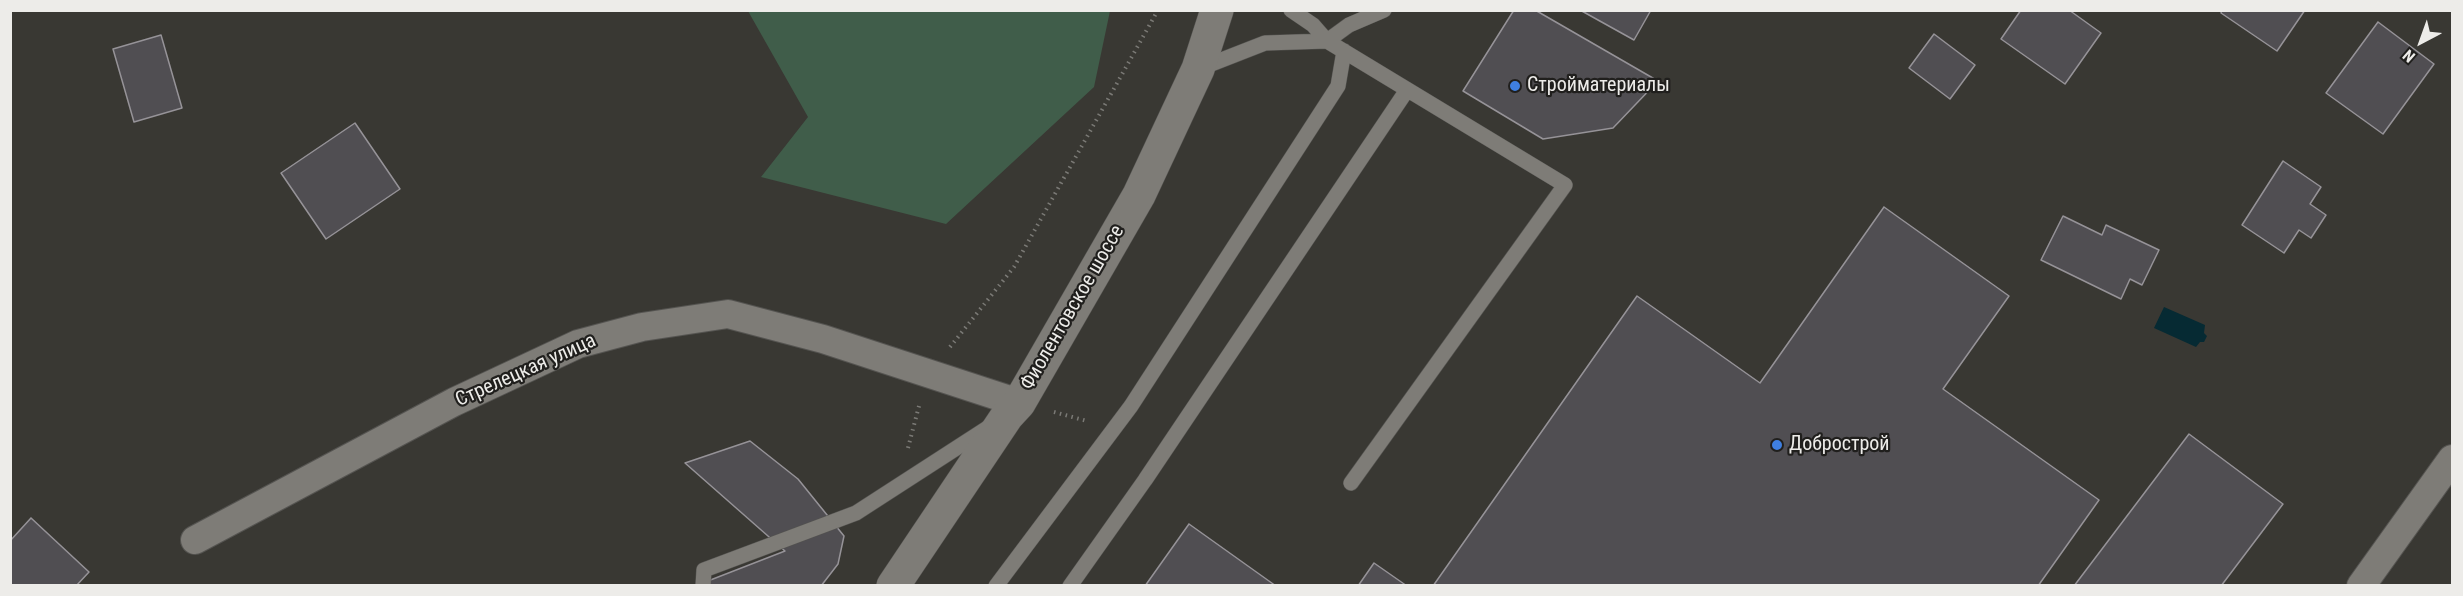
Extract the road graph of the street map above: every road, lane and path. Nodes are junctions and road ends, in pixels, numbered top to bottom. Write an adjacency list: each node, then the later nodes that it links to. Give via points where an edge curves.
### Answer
1 (1158, 10): 9 (path, via 1014,267)
2 (1217, 10): 7 (main road, Фиолентовское шоссе)
3 (1291, 10): 5 (lane)
4 (1384, 10): 5 (lane, via 1349,25)
5 (1327, 41): 6 (lane); 7 (lane, via 1265,43)
6 (1344, 51): 8 (lane); 11 (lane, via 1338,86)
7 (1198, 69): 10 (main road, Фиолентовское шоссе, via 1139,195)
8 (1407, 90): 13 (lane, via 1565,185); 19 (lane, via 1152,470)
9 (928, 375): 10 (street, Стрелецкая улица); 14 (path, via 903,466); 15 (street, Стрелецкая улица, via 823,339 728,314 642,327 578,344 464,397)
10 (1013, 409): 11 (path); 14 (lane); 17 (main road, Фиолентовское шоссе)
11 (1114, 428): 18 (lane)
12 (2452, 459): 20 (street)
13 (1351, 483)
14 (885, 494): 16 (lane, via 856,513 704,570)
15 (195, 540)
16 (703, 585)
17 (892, 585)
18 (996, 585)
19 (1070, 585)
20 (2361, 585)

